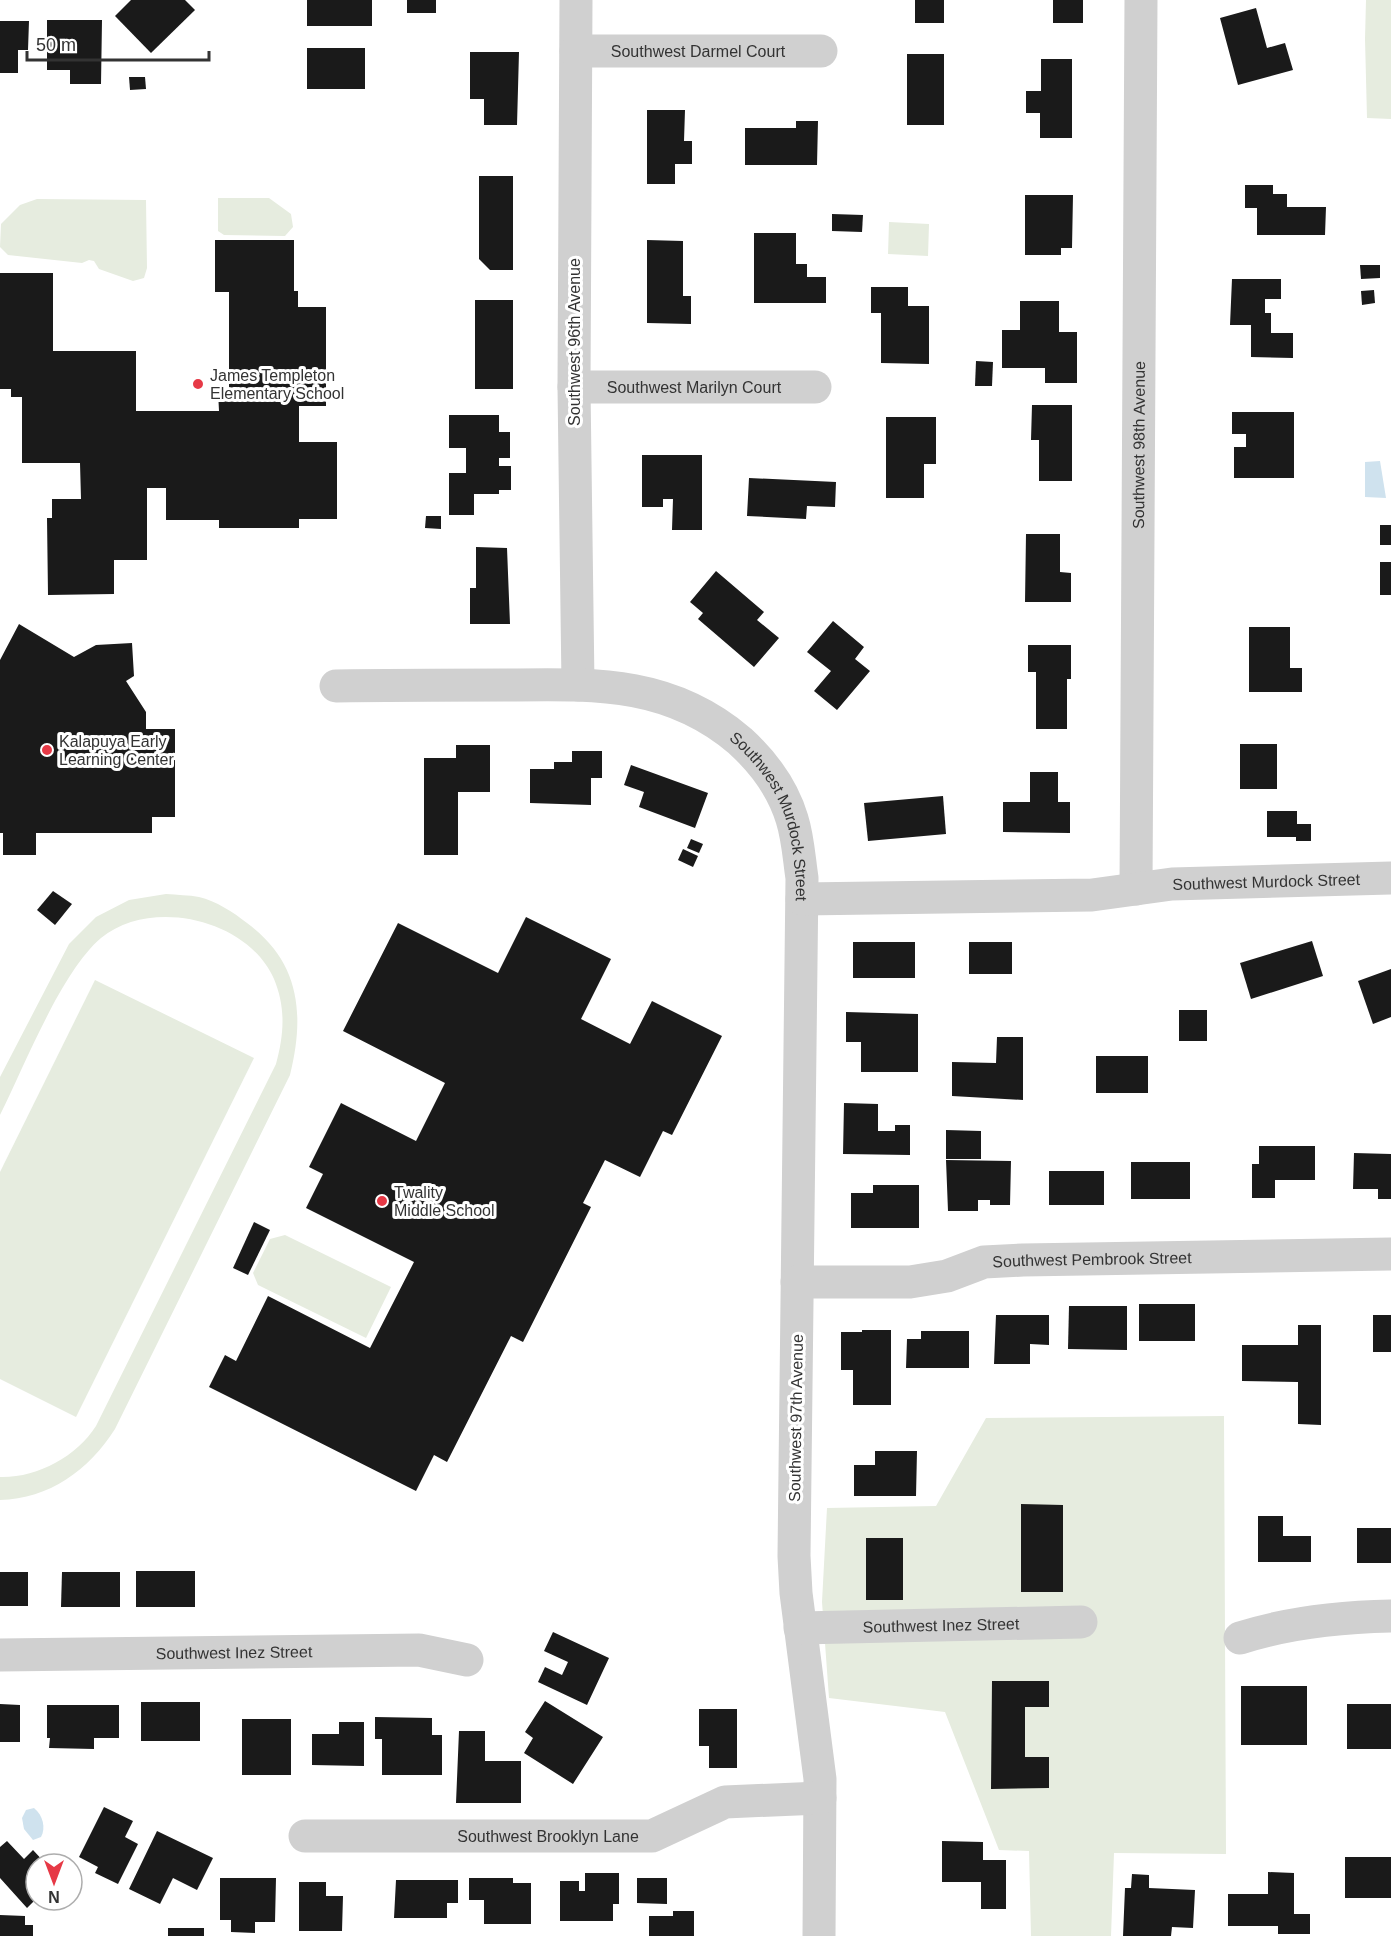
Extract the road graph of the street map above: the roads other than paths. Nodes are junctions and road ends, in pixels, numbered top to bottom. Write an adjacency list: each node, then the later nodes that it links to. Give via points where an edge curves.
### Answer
1 (576, 0): 3 (street, Southwest 96th Avenue)
2 (1141, 0): 10 (street, Southwest 98th Avenue)
3 (576, 51): 4 (street, Southwest Darmel Court); 5 (street, Southwest 96th Avenue)
4 (821, 51)
5 (573, 387): 6 (street, Southwest Marilyn Court); 7 (street, Southwest 96th Avenue)
6 (815, 387)
7 (578, 684): 8 (street, Southwest Murdock Street); 11 (street, Southwest Murdock Street, via 626,688 668,698 720,725 751,752 780,790 792,818 802,878)
8 (336, 686)
9 (1391, 879): 10 (street, Southwest Murdock Street, via 1172,884)
10 (1136, 889): 11 (street, Southwest Murdock Street, via 1092,896)
11 (801, 899): 13 (street, Southwest 97th Avenue)
12 (1391, 1254): 13 (street, Southwest Pembrook Street, via 1023,1260 984,1262 947,1276 910,1282)
13 (797, 1282): 16 (street, Southwest 97th Avenue, via 794,1556)
14 (1391, 1616): 17 (street, via 1342,1617 1276,1626)
15 (1081, 1622): 16 (street, Southwest Inez Street)
16 (800, 1628): 20 (street, Southwest 97th Avenue, via 817,1741)
17 (1240, 1638)
18 (0, 1655): 19 (street, Southwest Inez Street, via 419,1650)
19 (467, 1660)
20 (820, 1798): 21 (street, Southwest Brooklyn Lane, via 725,1802 652,1836); 22 (street, Southwest 97th Avenue)
21 (305, 1836)
22 (819, 1936)

